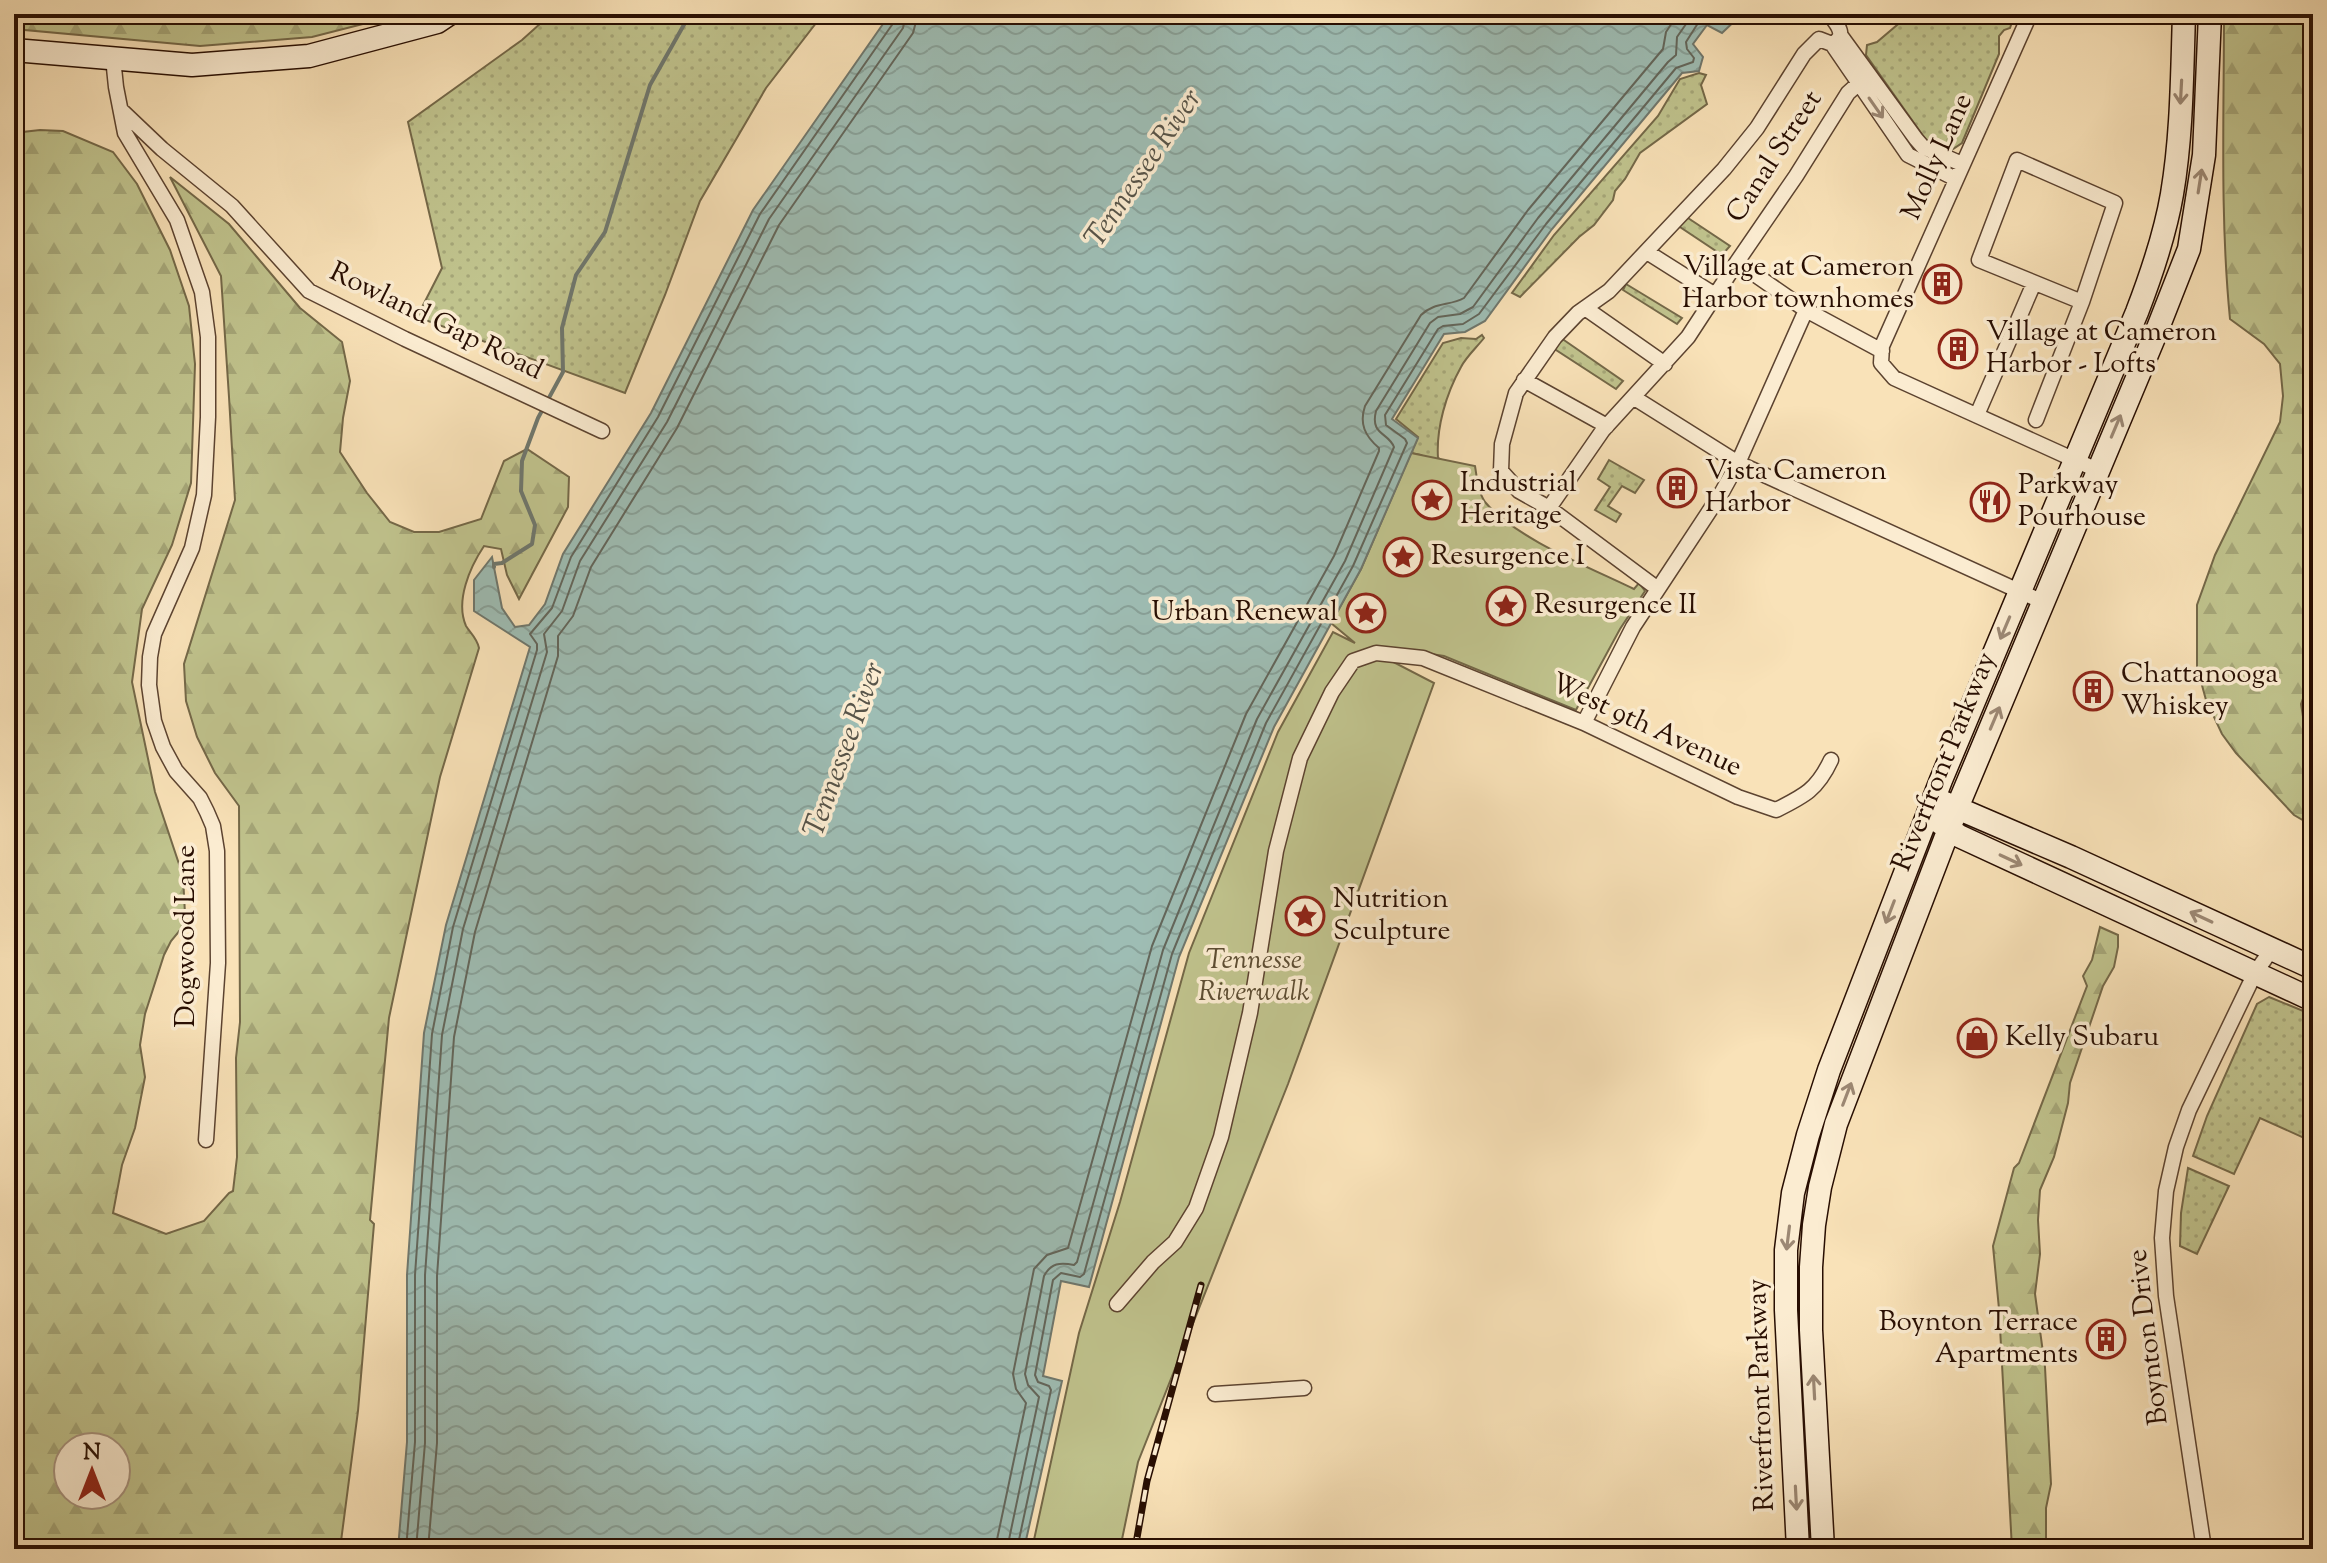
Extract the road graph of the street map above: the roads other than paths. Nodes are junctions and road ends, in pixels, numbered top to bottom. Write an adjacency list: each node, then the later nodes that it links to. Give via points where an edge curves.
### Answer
1 (449, 14): 7 (main road, via 437,22 309,56 192,65)
2 (2030, 14): 10 (street, Molly Lane)
3 (2184, 14): 27 (main road, Riverfront Parkway, one-way to 27, via 2178,144 2159,252)
4 (2210, 14): 29 (main road, Riverfront Parkway, one-way to 4, via 2189,249 2204,155)
5 (1834, 29): 8 (street); 10 (street, via 1923,147); 12 (street, via 1804,54 1751,135)
6 (14, 50): 7 (main road)
7 (113, 58): 9 (street, Dogwood Lane)
8 (1859, 83): 11 (street, one-way to 11, via 1908,155); 13 (street, Canal Street)
9 (120, 110): 26 (street, Rowland Gap Road, via 232,206 309,291); 43 (street, Dogwood Lane, via 125,133 177,220 202,292 208,337 204,495 192,548 154,634 149,685 163,747 200,798 217,851 218,963)
10 (1962, 164): 11 (street, Molly Lane)
11 (1956, 179): 19 (street, Molly Lane)
12 (1647, 252): 15 (street); 17 (street)
13 (1737, 262): 15 (street, Canal Street); 18 (street, Canal Street)
14 (2034, 283): 16 (street); 16 (street, via 1979,260 2017,160 2115,203); 23 (street)
15 (1715, 295): 20 (street, Canal Street)
16 (2082, 302): 24 (street)
17 (1585, 308): 20 (street); 21 (street, via 1555,337)
18 (1806, 310): 19 (street, Canal Street); 28 (street)
19 (1882, 351): 23 (street, via 1881,363 1894,378)
20 (1665, 364): 22 (street, Canal Street)
21 (1524, 380): 25 (street); 30 (street, via 1502,444 1501,471 1519,491)
22 (1633, 397): 25 (street, Canal Street); 28 (street)
23 (1977, 415): 27 (street)
24 (2036, 420)
25 (1607, 426): 30 (street, Canal Street)
26 (602, 431)
27 (2075, 460): 29 (street); 32 (main road, Riverfront Parkway)
28 (1738, 463): 31 (street); 32 (street)
29 (2097, 470): 33 (main road, Riverfront Parkway)
30 (1549, 508): 31 (street)
31 (1658, 589): 34 (street, via 1624,642)
32 (2020, 591): 33 (street); 36 (main road, Riverfront Parkway, one-way to 36)
33 (2043, 602): 37 (main road, Riverfront Parkway, one-way to 33)
34 (1584, 723): 35 (street, West 9th Avenue, via 1776,810 1808,793); 46 (street, West 9th Avenue, via 1423,658 1376,653 1353,661 1300,758 1276,851 1250,1013 1221,1137 1196,1208 1175,1242)
35 (1831, 760)
36 (1931, 806): 37 (main road); 38 (main road); 44 (main road, Riverfront Parkway, one-way to 44, via 1829,1070)
37 (1957, 808): 38 (main road, Riverfront Parkway); 39 (main road, one-way to 37)
38 (1948, 830): 41 (main road, one-way to 41); 45 (main road, Riverfront Parkway, one-way to 38)
39 (2272, 949): 40 (main road); 41 (street, Boynton Drive)
40 (2313, 968)
41 (2255, 973): 42 (main road); 51 (street, Boynton Drive, via 2189,1110 2166,1191 2166,1296)
42 (2313, 1000)
43 (206, 1140)
44 (1802, 1162): 45 (street); 49 (main road, Riverfront Parkway, one-way to 49, via 1786,1250)
45 (1823, 1169): 50 (main road, Riverfront Parkway, one-way to 45, via 1811,1330 1814,1225)
46 (1117, 1304)
47 (1304, 1388): 48 (street)
48 (1215, 1394)
49 (1798, 1549)
50 (1823, 1549)
51 (2204, 1549)

